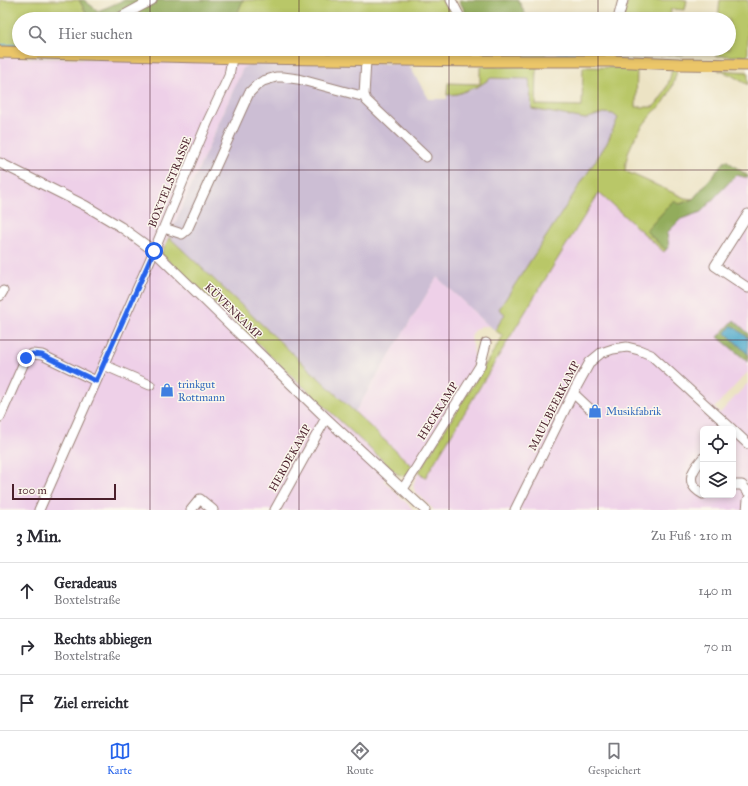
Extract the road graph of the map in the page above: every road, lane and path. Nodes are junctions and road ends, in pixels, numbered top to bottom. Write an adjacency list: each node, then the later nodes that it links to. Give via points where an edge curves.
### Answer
1 (152, 0): 4 (street)
2 (451, 0): 5 (street)
3 (623, 0): 6 (street)
4 (130, 12)
5 (457, 12)
6 (620, 12)
7 (0, 52): 8 (main road)
8 (12, 52)
9 (186, 56): 12 (main road)
10 (477, 56): 14 (street)
11 (610, 56): 15 (street)
12 (232, 58): 13 (main road); 21 (street, BOXTELSTRASSE, via 229,76)
13 (366, 60): 14 (main road); 17 (street)
14 (478, 61): 15 (main road)
15 (610, 61): 16 (main road)
16 (748, 64)
17 (365, 97): 18 (street, via 368,103); 21 (street, via 283,77 269,78 257,85 249,93 187,230 182,234)
18 (426, 157)
19 (0, 162): 22 (street, KÜVENKAMP, via 86,206)
20 (748, 214): 23 (street, via 715,266)
21 (164, 228): 22 (street, BOXTELSTRASSE)
22 (154, 251): 25 (street, BOXTELSTRASSE); 31 (street, KÜVENKAMP)
23 (748, 288)
24 (486, 343): 37 (street, HECKKAMP, via 480,366)
25 (104, 365): 26 (street, BOXTELSTRASSE); 27 (street)
26 (96, 381): 30 (street, via 42,355 32,354 26,358); 41 (street, BOXTELSTRASSE)
27 (150, 385)
28 (573, 392): 29 (street); 32 (street, MAULBEERKAMP, via 590,362 613,348 627,347 651,355); 46 (street, MAULBEERKAMP)
29 (589, 408)
30 (0, 417)
31 (326, 418): 37 (street, KÜVENKAMP); 44 (street, HERDEKAMP)
32 (728, 426)
33 (736, 433): 34 (street, MAULBEERKAMP)
34 (748, 444)
35 (700, 462): 39 (street, via 691,479 692,485)
36 (736, 485): 38 (street, via 742,485)
37 (403, 489): 45 (street, KÜVENKAMP)
38 (748, 492)
39 (700, 493)
40 (748, 500): 47 (street)
41 (40, 510)
42 (190, 510): 43 (street, via 200,499)
43 (213, 510)
44 (276, 510)
45 (425, 510)
46 (515, 510)
47 (747, 510)

